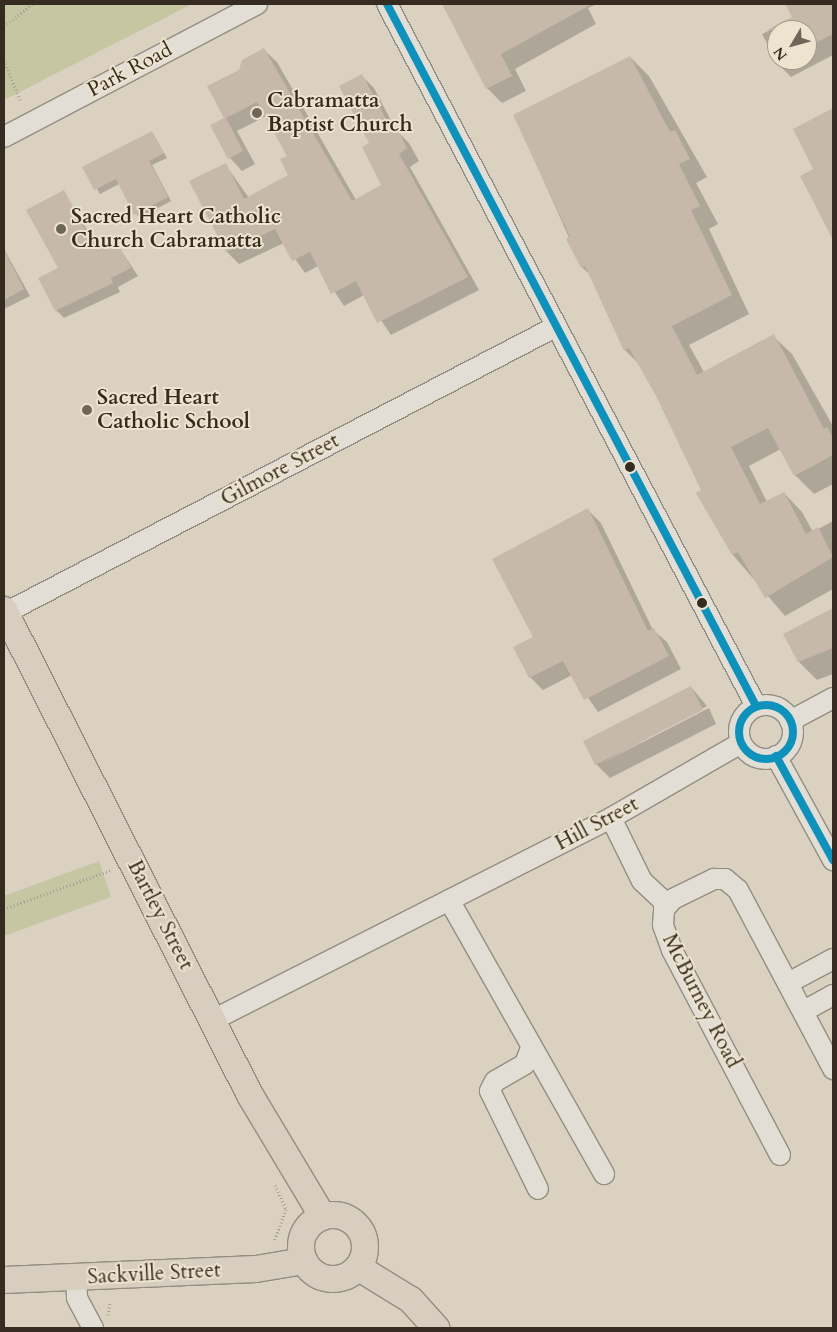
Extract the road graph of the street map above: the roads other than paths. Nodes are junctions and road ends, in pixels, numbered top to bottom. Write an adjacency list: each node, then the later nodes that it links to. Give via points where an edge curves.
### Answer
1 (257, 4): 3 (street, Park Road)
2 (387, 4): 4 (street)
3 (4, 136)
4 (555, 327): 5 (street, Gilmore Street); 7 (street)
5 (5, 612): 19 (main road, Bartley Street)
6 (833, 698): 8 (street)
7 (756, 706): 8 (street, via 772,706); 9 (street, via 743,718)
8 (790, 721): 10 (street, via 789,746)
9 (741, 744): 10 (street, via 760,758); 11 (street, Hill Street)
10 (776, 756): 12 (street)
11 (610, 818): 13 (street, Hill Street); 14 (street, via 642,881)
12 (833, 860)
13 (449, 900): 19 (street, Hill Street); 20 (street)
14 (668, 905): 16 (street, McBurney Road, via 689,890 725,879 738,890); 22 (street, McBurney Road, via 663,925 672,950)
15 (833, 959): 16 (street)
16 (790, 982): 18 (street, McBurney Road)
17 (833, 995): 18 (street)
18 (804, 1011): 21 (street, McBurney Road)
19 (213, 1020): 25 (main road, Bartley Street, via 284,1156)
20 (532, 1048): 23 (street); 24 (street, via 524,1064 495,1081 490,1091)
21 (833, 1069)
22 (780, 1155)
23 (604, 1174)
24 (538, 1189)
25 (323, 1217): 26 (main road, via 304,1235); 27 (main road, via 343,1217 360,1229 366,1248)
26 (304, 1262): 27 (main road, via 330,1280 351,1275); 28 (main road, Sackville Street, via 256,1269)
27 (359, 1268): 31 (main road, via 411,1300)
28 (76, 1277): 29 (main road, Sackville Street); 30 (street, via 77,1298)
29 (4, 1280)
30 (100, 1323)
31 (436, 1328)

